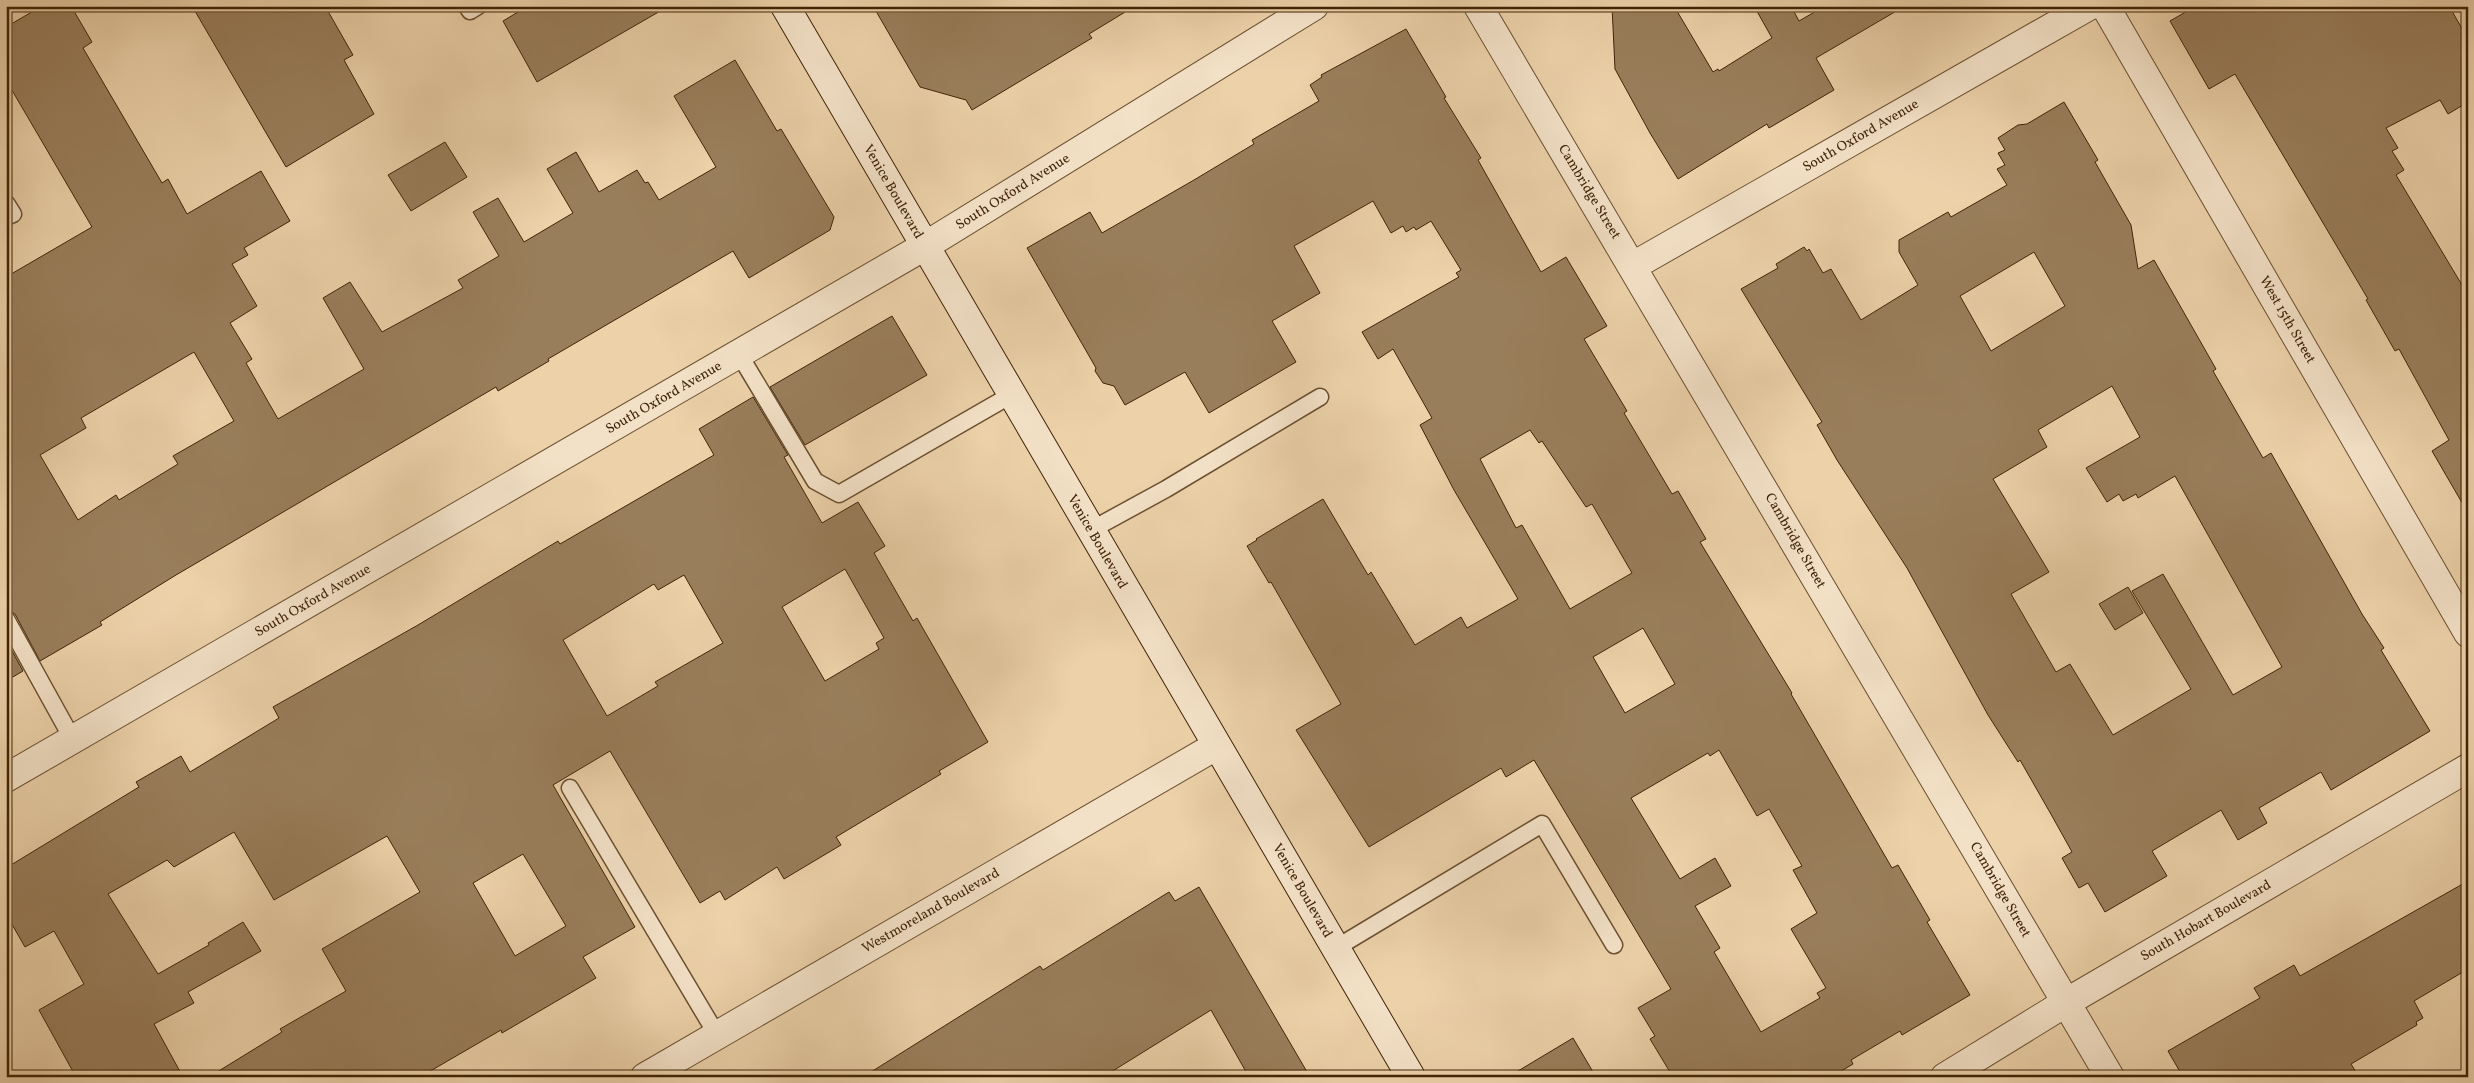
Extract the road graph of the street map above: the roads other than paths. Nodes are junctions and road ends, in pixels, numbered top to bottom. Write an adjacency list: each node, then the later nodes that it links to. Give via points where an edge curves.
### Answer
1 (467, 6): 2 (lane, via 470,11)
2 (478, 6)
3 (785, 6): 10 (street, Venice Boulevard)
4 (1314, 6): 10 (street, South Oxford Avenue)
5 (1478, 6): 11 (street, Cambridge Street)
6 (2089, 6): 11 (street, South Oxford Avenue)
7 (2105, 6): 17 (street, West 15th Street)
8 (6, 203): 9 (lane, via 12,214)
9 (6, 217)
10 (924, 246): 12 (street, South Oxford Avenue); 13 (street, Venice Boulevard)
11 (1633, 266): 25 (street, Cambridge Street)
12 (739, 354): 13 (lane, via 815,481 839,494); 18 (street, South Oxford Avenue)
13 (1011, 395): 15 (street, Venice Boulevard)
14 (1320, 397): 15 (lane)
15 (1091, 530): 19 (street, Venice Boulevard)
16 (6, 619): 18 (lane)
17 (2468, 633)
18 (73, 740): 21 (street, South Oxford Avenue)
19 (1216, 746): 24 (street, Venice Boulevard); 26 (street, Westmoreland Boulevard)
20 (2468, 768): 25 (street, South Hobart Boulevard)
21 (6, 778)
22 (570, 788): 26 (lane)
23 (1614, 945): 24 (lane, via 1542,824)
24 (1336, 948): 28 (street, Venice Boulevard)
25 (2067, 1002): 29 (street, South Hobart Boulevard); 30 (street, Cambridge Street)
26 (718, 1035): 27 (street, Westmoreland Boulevard)
27 (645, 1077)
28 (1411, 1077)
29 (1945, 1077)
30 (2110, 1077)

